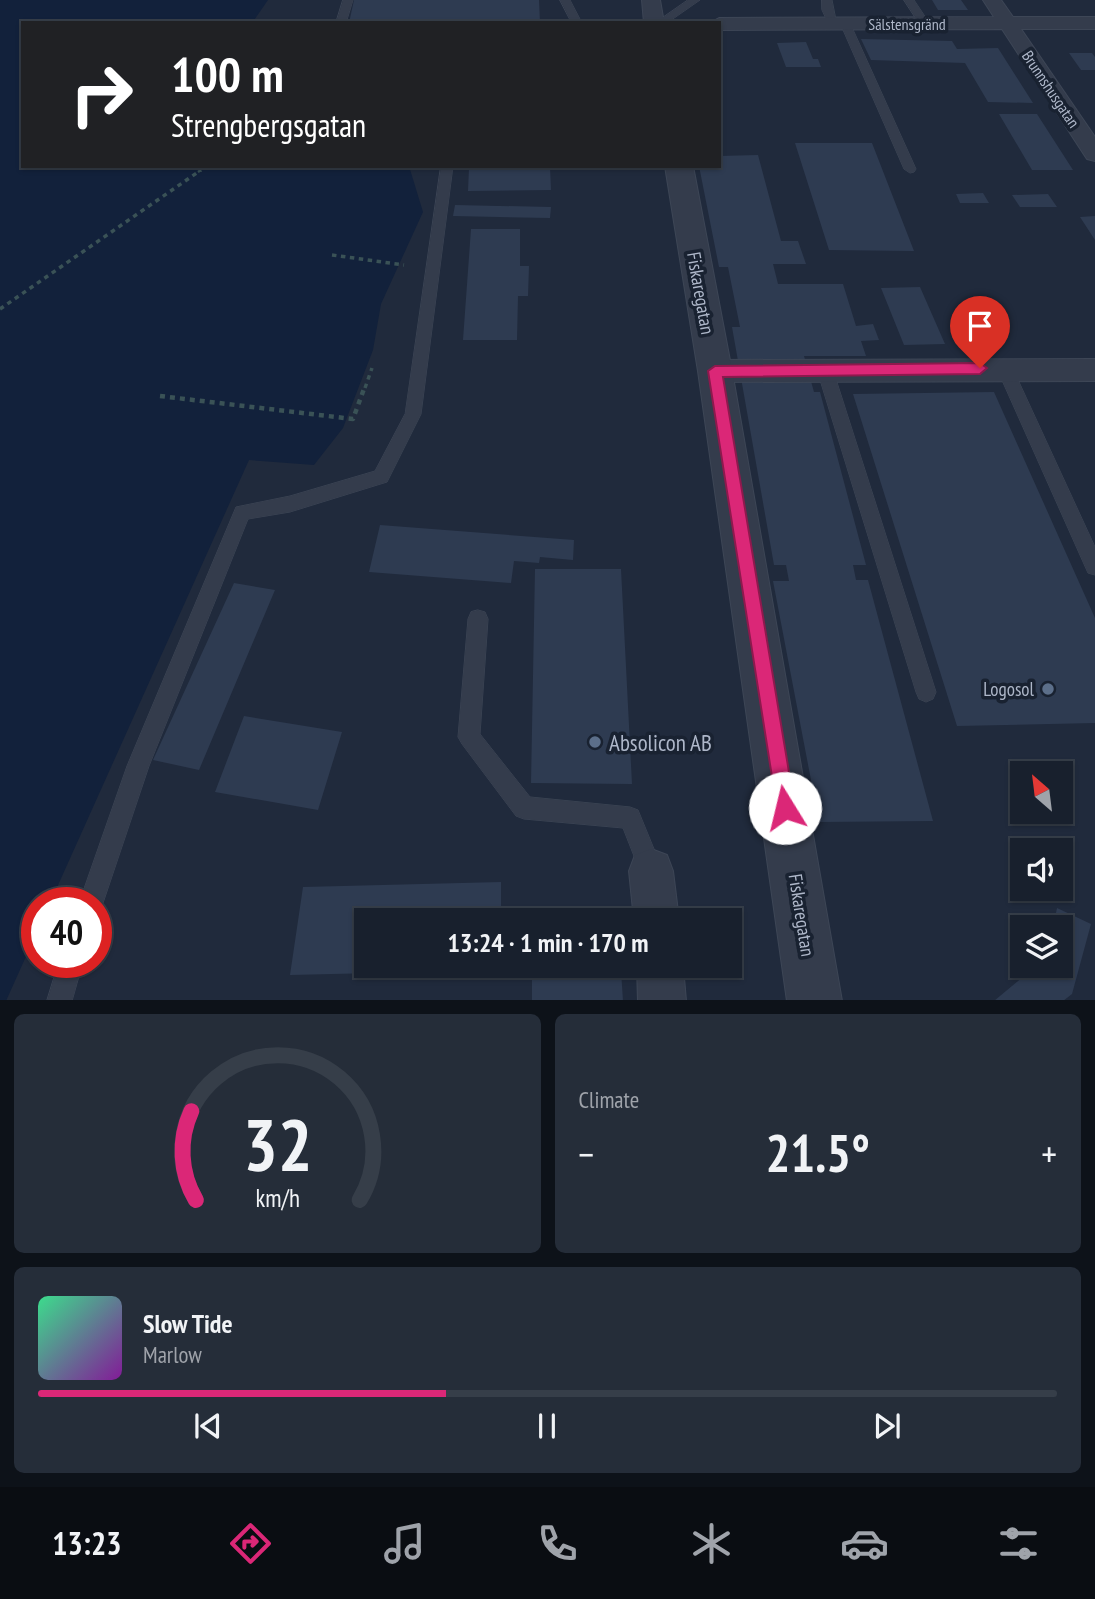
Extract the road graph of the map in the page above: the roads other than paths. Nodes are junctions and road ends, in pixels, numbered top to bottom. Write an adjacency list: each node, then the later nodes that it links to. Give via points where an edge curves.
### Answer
1 (348, 0): 8 (lane)
2 (565, 0): 9 (lane)
3 (651, 0): 10 (street)
4 (695, 0): 11 (lane)
5 (827, 0): 12 (lane, via 827,10)
6 (909, 0): 15 (lane)
7 (992, 0): 16 (street, Brunnshusgatan)
8 (342, 21)
9 (576, 21)
10 (654, 21)
11 (663, 21)
12 (839, 23): 14 (street, Sälstensgränd); 15 (street, Sälstensgränd); 20 (lane)
13 (1095, 23): 16 (street, Sälstensgränd)
14 (721, 24)
15 (925, 24): 16 (street, Sälstensgränd)
16 (1008, 24): 17 (street, Brunnshusgatan)
17 (1095, 154)
18 (447, 168): 29 (lane, via 413,414 381,477 290,504 242,512 138,766)
19 (679, 168): 24 (street, Fiskaregatan)
20 (910, 169)
21 (1004, 369): 22 (street); 23 (street); 25 (lane)
22 (825, 370): 24 (street); 27 (lane)
23 (1095, 370)
24 (715, 371): 35 (street, Fiskaregatan)
25 (1095, 567)
26 (478, 619): 28 (lane, via 468,737 524,808 631,818)
27 (926, 692)
28 (651, 871): 30 (street)
29 (96, 887)
30 (656, 908)
31 (66, 978): 33 (lane)
32 (661, 978): 34 (street)
33 (59, 1000)
34 (662, 1000)
35 (815, 1000)

